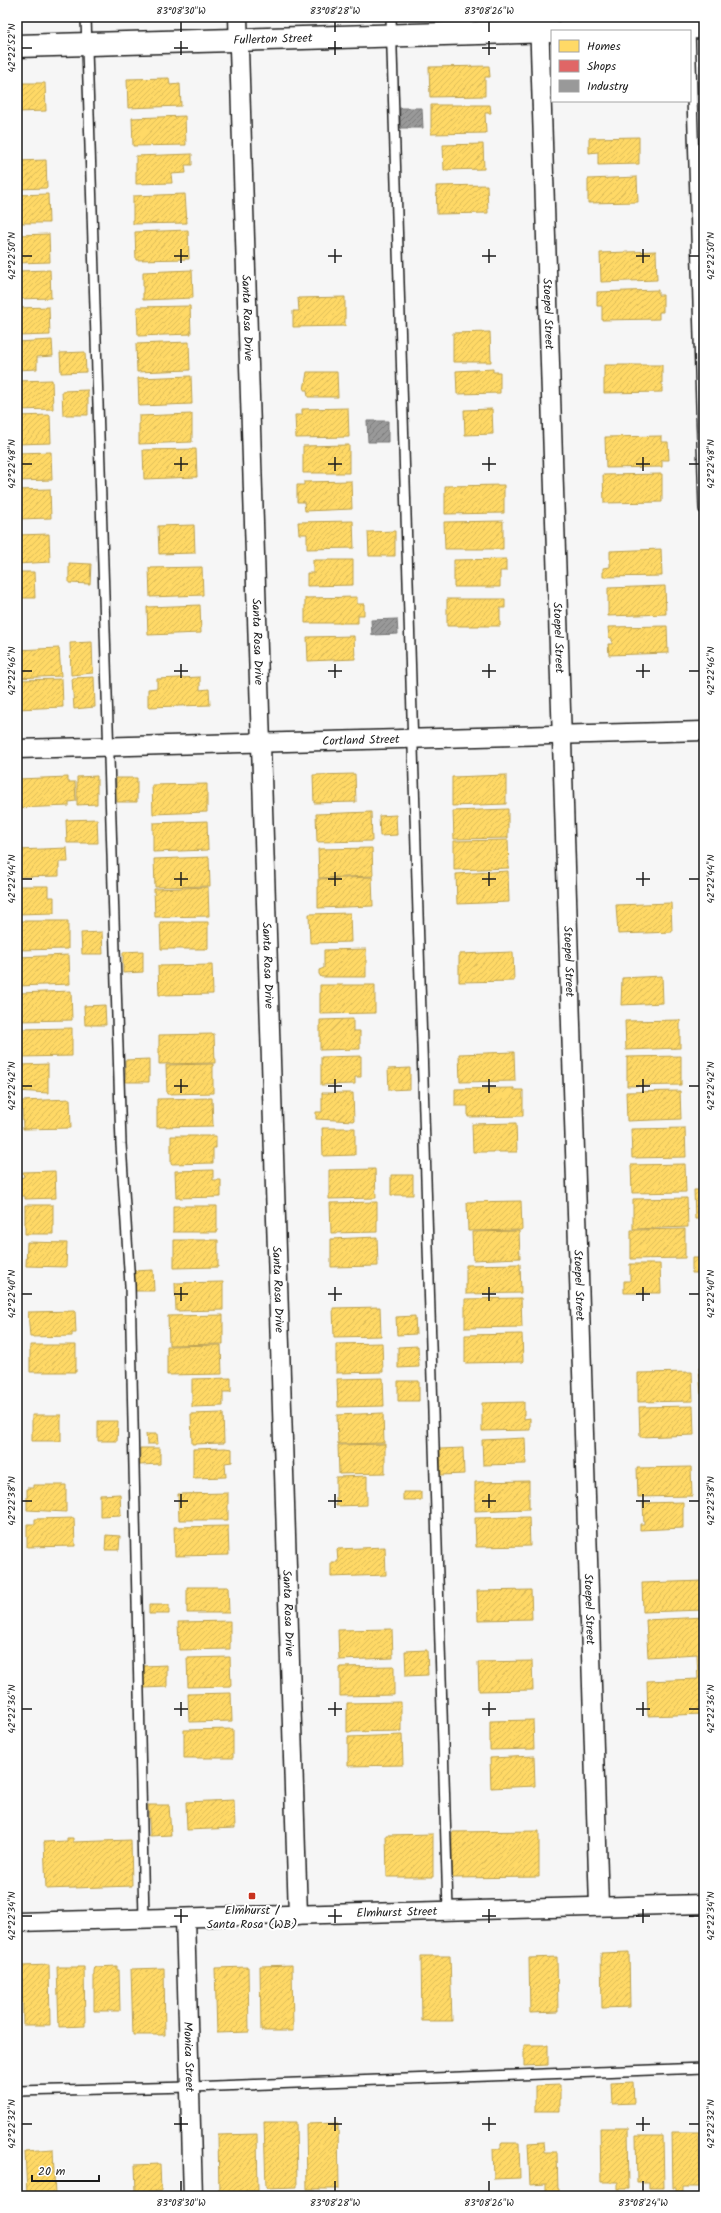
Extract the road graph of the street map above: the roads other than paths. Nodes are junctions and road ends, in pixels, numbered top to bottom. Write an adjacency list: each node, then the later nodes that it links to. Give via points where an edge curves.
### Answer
1 (86, 17): 8 (lane)
2 (238, 17): 7 (street, Santa Rosa Drive)
3 (695, 24): 6 (street); 10 (lane)
4 (391, 26): 5 (street, Fullerton Street); 7 (street, Fullerton Street); 13 (lane)
5 (543, 27): 12 (street, Stoepel Street)
6 (584, 30)
7 (239, 40): 8 (street, Fullerton Street); 14 (street, Santa Rosa Drive)
8 (87, 44): 9 (street, Fullerton Street); 15 (lane)
9 (17, 46)
10 (704, 509)
11 (704, 732): 12 (street, Cortland Street)
12 (561, 735): 13 (street, Cortland Street); 18 (street, Stoepel Street)
13 (412, 738): 14 (street, Cortland Street); 19 (lane)
14 (261, 742): 15 (street, Cortland Street); 20 (street, Santa Rosa Drive)
15 (109, 747): 16 (street, Cortland Street); 22 (lane, via 122,1144 130,1284)
16 (17, 749)
17 (704, 1904): 18 (street, Elmhurst Street)
18 (599, 1906): 19 (street, Elmhurst Street)
19 (448, 1910): 20 (street, Elmhurst Street)
20 (298, 1915): 21 (street, Elmhurst Street)
21 (185, 1918): 22 (street, Elmhurst Street); 25 (street, Monica Street)
22 (144, 1919): 23 (street, Elmhurst Street)
23 (17, 1922)
24 (704, 2068): 25 (lane)
25 (190, 2087): 26 (lane); 27 (street, Monica Street)
26 (17, 2091)
27 (193, 2196)

